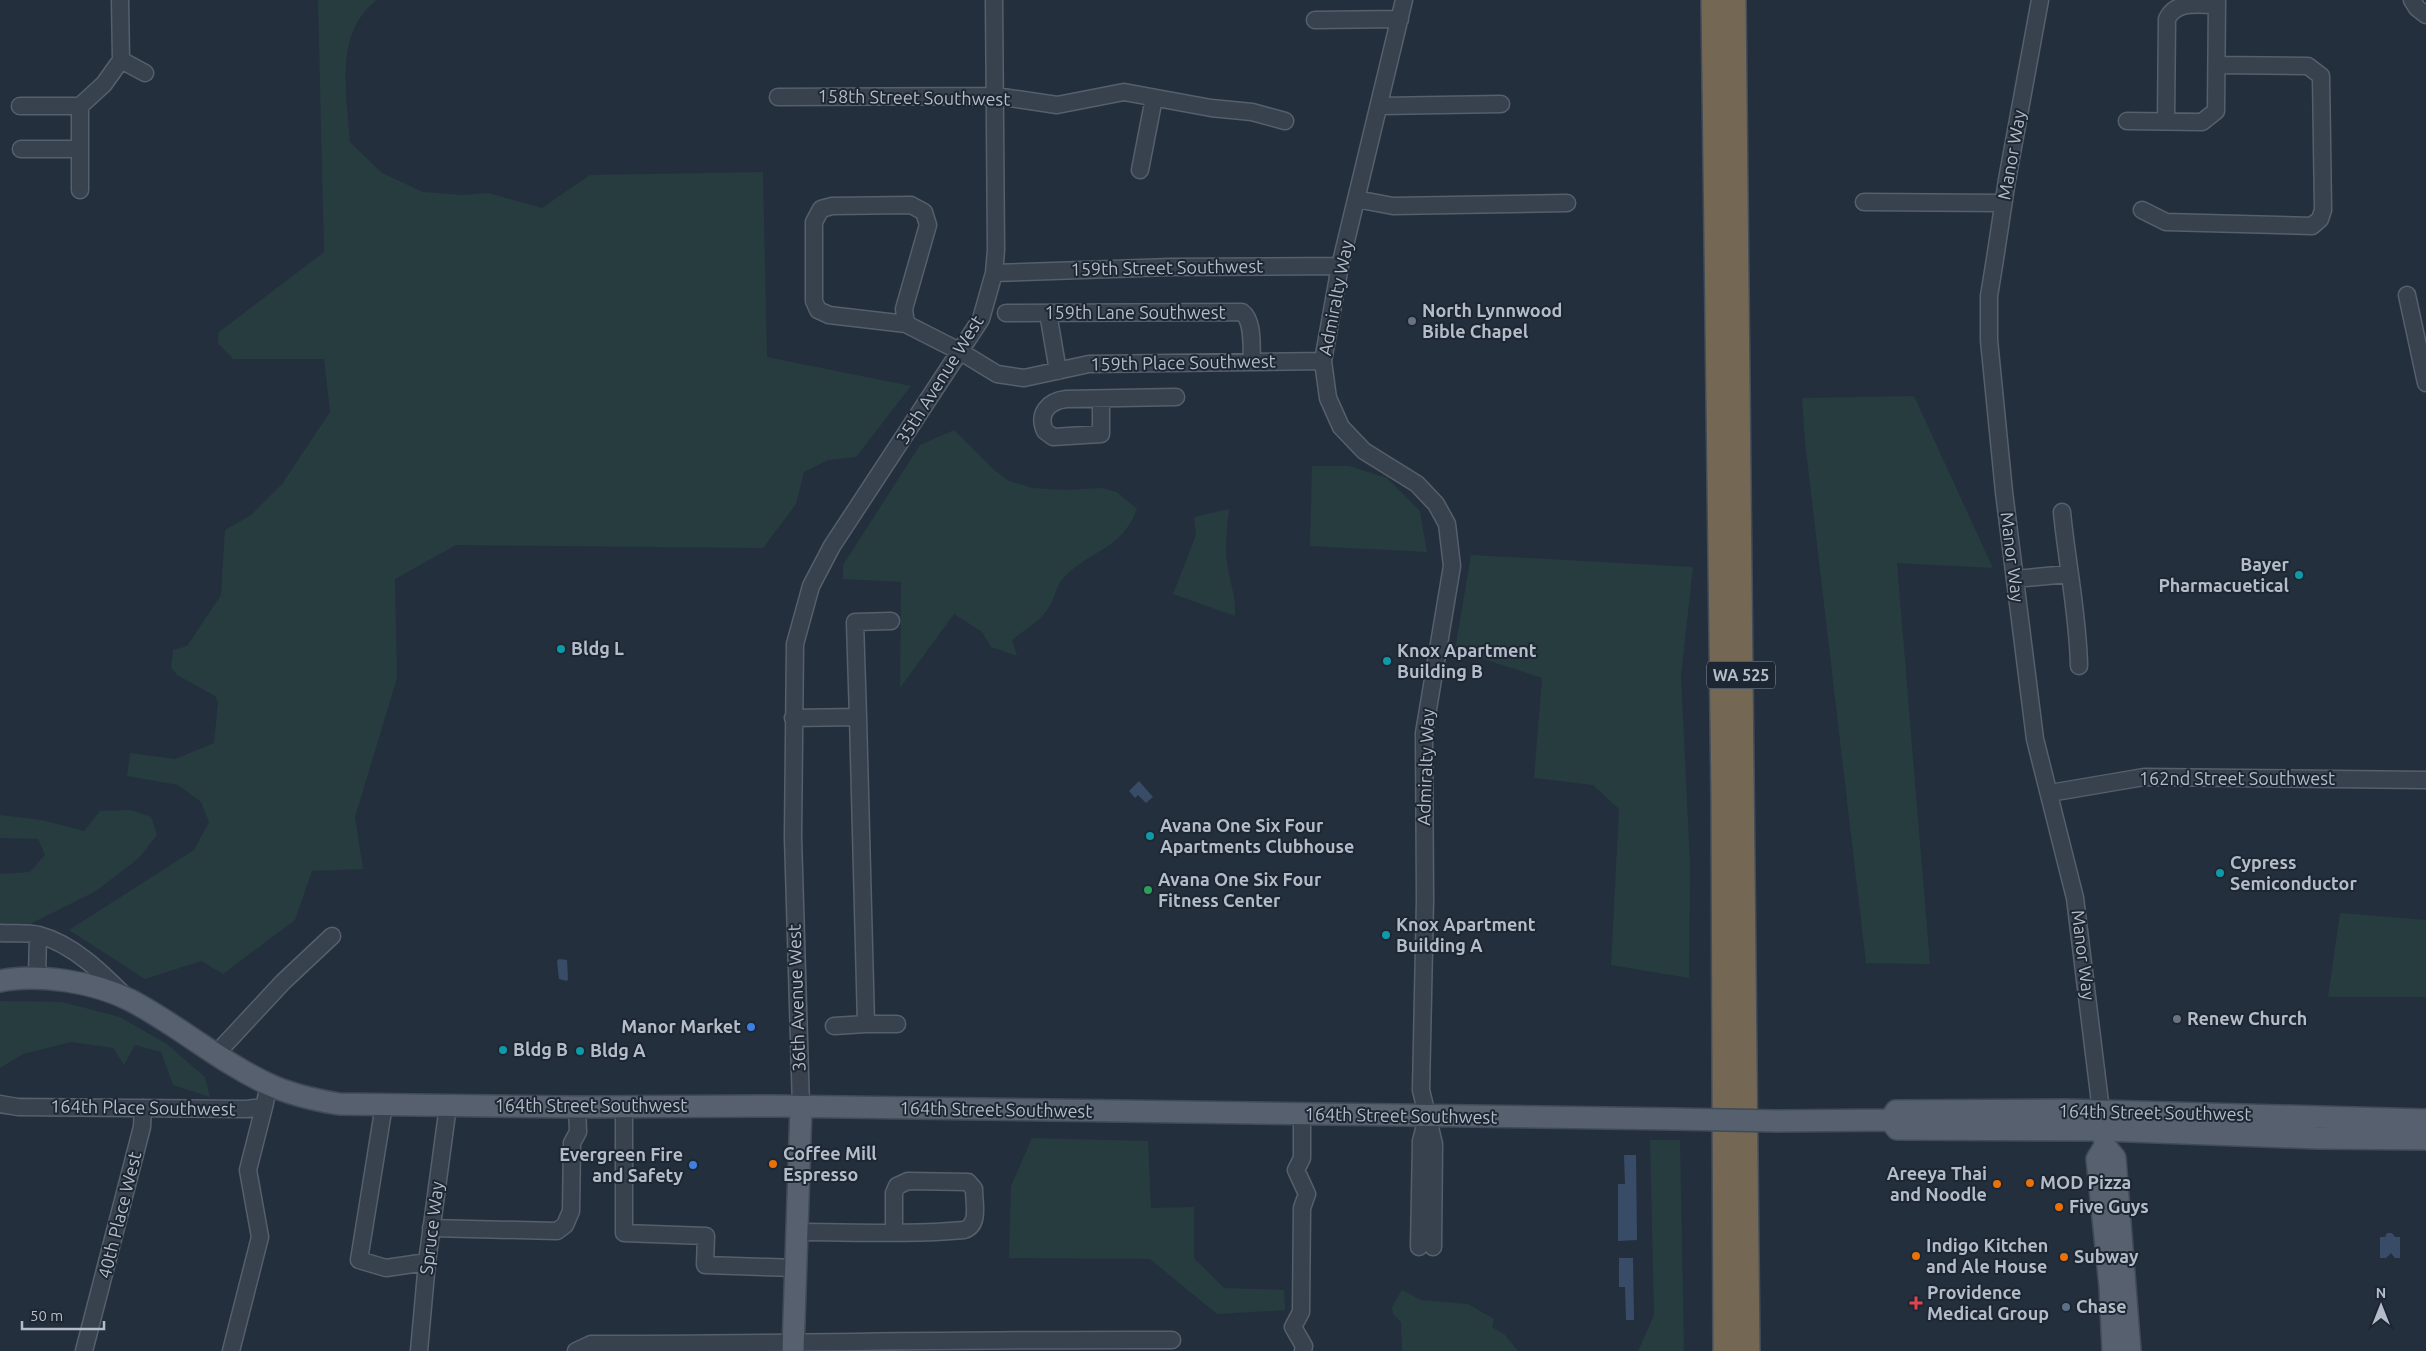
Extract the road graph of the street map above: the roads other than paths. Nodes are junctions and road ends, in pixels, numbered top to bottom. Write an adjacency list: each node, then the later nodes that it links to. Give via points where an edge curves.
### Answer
1 (120, 0): 10 (street)
2 (994, 0): 13 (street, 35th Avenue West)
3 (1404, 0): 8 (street, Admiralty Way)
4 (1714, 0): 93 (highway, WA 525, via 1724,796)
5 (1733, 0): 94 (highway, WA 525)
6 (2040, 0): 30 (street, Manor Way)
7 (2217, 3): 11 (street); 22 (street, via 2181,6 2171,10 2167,18)
8 (1400, 19): 9 (street); 19 (street, Admiralty Way)
9 (1316, 20)
10 (120, 60): 12 (street); 18 (street, via 104,84)
11 (2217, 65): 22 (street, via 2216,111 2202,122); 31 (street, via 2308,66 2321,76 2323,210 2320,219 2312,226 2166,222)
12 (145, 72)
13 (996, 96): 14 (street, 158th Street Southwest); 15 (street, 158th Street Southwest, via 1057,106 1124,92); 33 (street, 35th Avenue West)
14 (778, 97)
15 (1154, 98): 20 (street, 158th Street Southwest, via 1252,112); 25 (street)
16 (1501, 104): 19 (street)
17 (20, 106): 18 (street)
18 (80, 106): 24 (street)
19 (1380, 106): 27 (street, Admiralty Way)
20 (1285, 121)
21 (2127, 121): 22 (street)
22 (2166, 121)
23 (21, 149): 24 (street)
24 (80, 149): 26 (street)
25 (1140, 170)
26 (80, 190)
27 (1356, 199): 29 (street, via 1394,206); 32 (street, Admiralty Way)
28 (1864, 202): 30 (street)
29 (1567, 203)
30 (2003, 203): 47 (street, Manor Way, via 1989,296 1988,340)
31 (2142, 210)
32 (1340, 266): 33 (street, 159th Street Southwest); 40 (street, Admiralty Way)
33 (994, 272): 38 (street, 35th Avenue West, via 981,319)
34 (2407, 295): 42 (street)
35 (1006, 313): 36 (street, 159th Lane Southwest)
36 (1048, 313): 39 (street, 159th Lane Southwest, via 1242,312 1249,322); 41 (street)
37 (906, 324): 37 (street, 159th Place Southwest, via 904,309 928,225 924,212 911,205 832,206 821,209 814,222 814,302 818,310 829,315); 38 (street, 159th Place Southwest)
38 (961, 352): 41 (street, 159th Place Southwest, via 997,374 1024,378); 49 (street, 35th Avenue West, via 832,546 811,586)
39 (1252, 361): 40 (street, 159th Place Southwest); 41 (street, 159th Place Southwest, via 1089,364)
40 (1323, 361): 75 (street, Admiralty Way, via 1328,398 1340,426 1364,451 1417,484 1436,504 1447,524 1452,566 1424,733 1425,910 1421,1080)
41 (1058, 370)
42 (2426, 384)
43 (1176, 397): 44 (street)
44 (1101, 399)
45 (2062, 512): 46 (street)
46 (2068, 574): 47 (street); 50 (street, via 2078,626)
47 (2015, 579): 54 (street, Manor Way, via 2035,739)
48 (891, 621): 51 (street, via 855,622)
49 (795, 644): 52 (street, 36th Avenue West)
50 (2079, 666)
51 (858, 717): 52 (street); 61 (street)
52 (793, 718): 72 (street, 36th Avenue West, via 795,941)
53 (2426, 780): 54 (street, 162nd Street Southwest, via 2144,777)
54 (2050, 793): 77 (street, Manor Way, via 2079,917)
55 (0, 933): 56 (street)
56 (38, 935): 58 (street); 60 (street, via 54,941 99,970)
57 (332, 936): 64 (street, via 283,982)
58 (37, 977): 59 (main road, 164th Street Southwest); 60 (main road, 164th Street Southwest, via 84,985)
59 (0, 981)
60 (129, 1000): 64 (main road, 164th Street Southwest)
61 (866, 1024): 62 (street); 63 (street)
62 (897, 1024)
63 (834, 1026)
64 (216, 1054): 65 (main road, 164th Street Southwest)
65 (269, 1085): 67 (main road, 164th Street Southwest, via 310,1099 339,1104); 68 (street)
66 (0, 1104): 73 (street, 164th Place Southwest)
67 (384, 1105): 69 (main road, 164th Street Southwest); 83 (street, via 359,1260 386,1268)
68 (264, 1106): 73 (street, 164th Place Southwest, via 246,1109); 89 (street, via 248,1170 260,1238)
69 (448, 1106): 70 (main road, 164th Street Southwest); 79 (street, Spruce Way)
70 (577, 1107): 71 (main road, 164th Street Southwest); 79 (street, via 578,1132 572,1143 571,1211 565,1225 557,1231)
71 (624, 1107): 72 (main road, 164th Street Southwest); 84 (street, via 624,1233 706,1236 705,1265)
72 (801, 1107): 74 (main road, 164th Street Southwest); 80 (main road, 36th Avenue West)
73 (143, 1108): 88 (street, 40th Place West, via 142,1127)
74 (1302, 1115): 75 (main road, 164th Street Southwest); 92 (street, via 1302,1158 1296,1170 1306,1194 1302,1208 1301,1312 1293,1327)
75 (1427, 1116): 77 (main road, 164th Street Southwest, bridge, via 1890,1120 1896,1111); 82 (street, via 1421,1141)
76 (2426, 1120): 77 (main road, 164th Street Southwest)
77 (2103, 1129): 78 (main road, 164th Street Southwest); 95 (main road, via 2097,1159); 96 (main road, via 2115,1158)
78 (2426, 1139)
79 (431, 1228): 83 (street, Spruce Way)
80 (797, 1232): 81 (street); 84 (main road, 36th Avenue West)
81 (894, 1232): 81 (street, via 971,1228 974,1223 972,1184 902,1183 894,1192)
82 (1426, 1247)
83 (427, 1262): 90 (street, Spruce Way)
84 (796, 1268): 87 (main road, 36th Avenue West)
85 (1172, 1340): 86 (street)
86 (1009, 1345): 87 (street)
87 (793, 1347): 91 (street, via 591,1344)
88 (84, 1351)
89 (232, 1351)
90 (420, 1351)
91 (576, 1351)
92 (1304, 1351)
93 (1726, 1351)
94 (1747, 1351)
95 (2113, 1351)
96 (2130, 1351)

